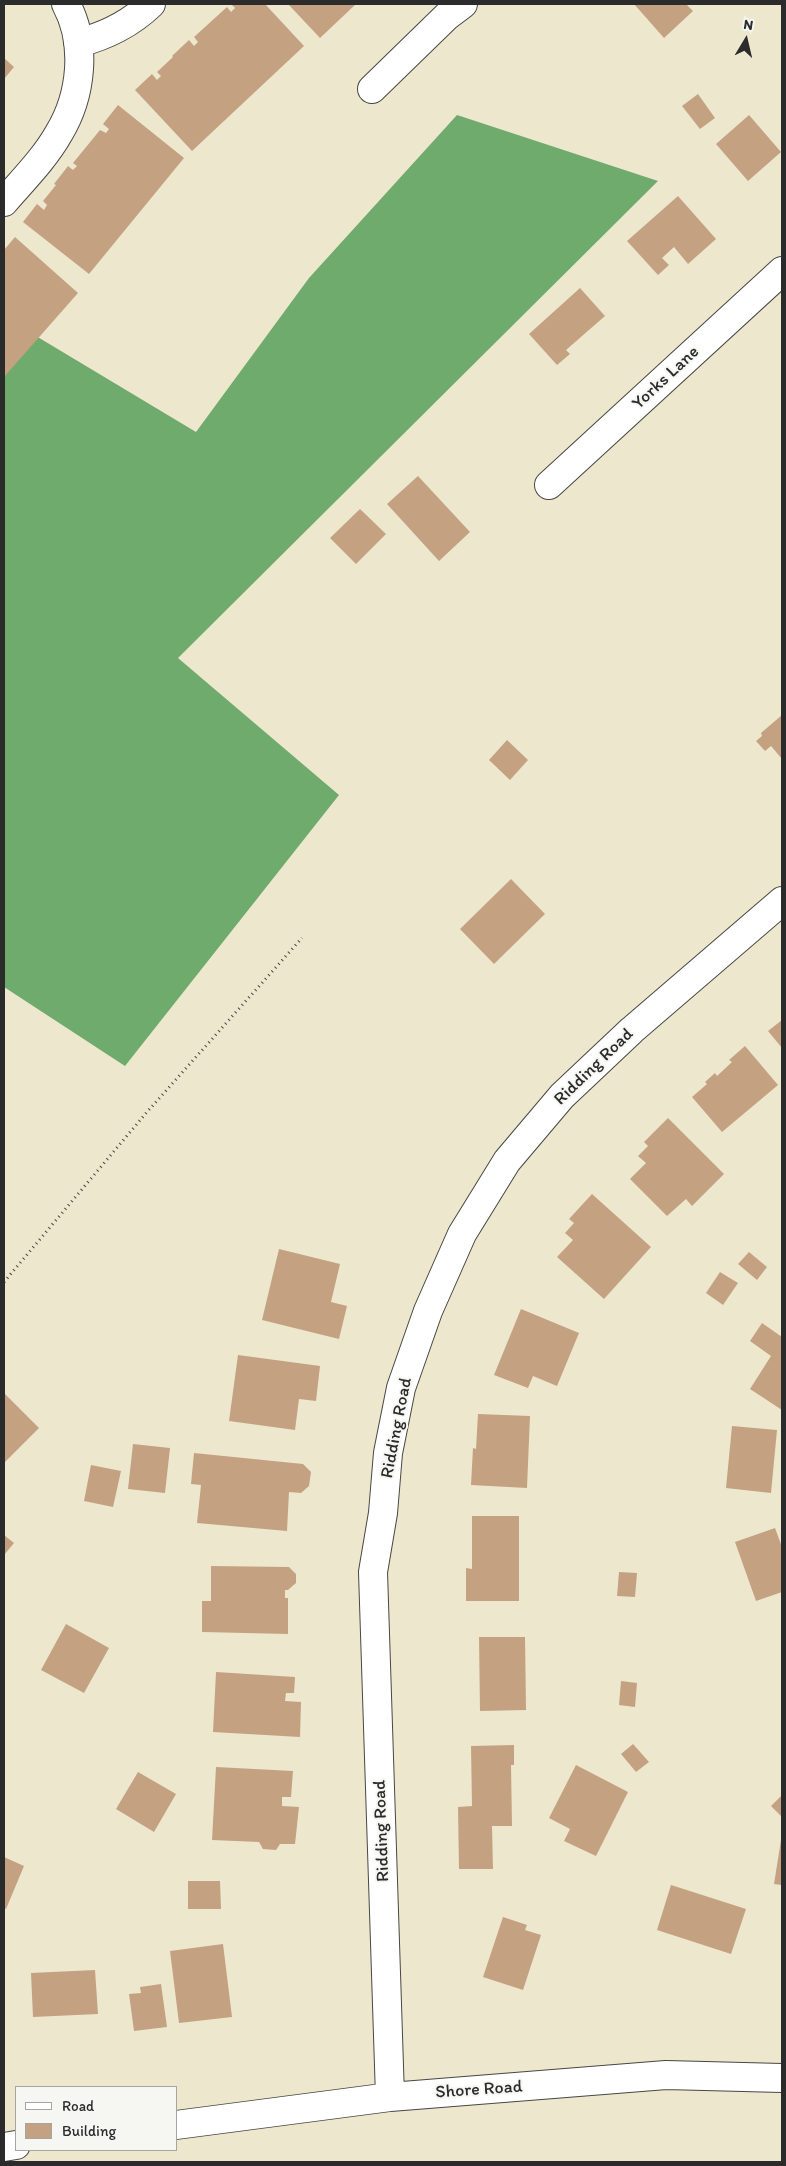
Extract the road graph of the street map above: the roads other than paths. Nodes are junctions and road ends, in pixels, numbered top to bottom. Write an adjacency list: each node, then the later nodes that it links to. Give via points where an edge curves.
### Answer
1 (66, 4): 4 (street, via 73,17)
2 (151, 4): 4 (street, via 114,30)
3 (463, 4): 5 (street, via 446,16)
4 (78, 43): 6 (street, via 77,86 70,111 59,134)
5 (372, 88)
6 (4, 202)
7 (782, 271): 8 (street, Yorks Lane)
8 (549, 485)
9 (782, 901): 11 (street, Ridding Road, via 618,1043 562,1096 507,1161 462,1234 428,1311 402,1388 388,1453 383,1513 373,1572)
10 (782, 2078): 11 (street, Shore Road, via 666,2075)
11 (390, 2097): 12 (street, Shore Road)
12 (178, 2125)

